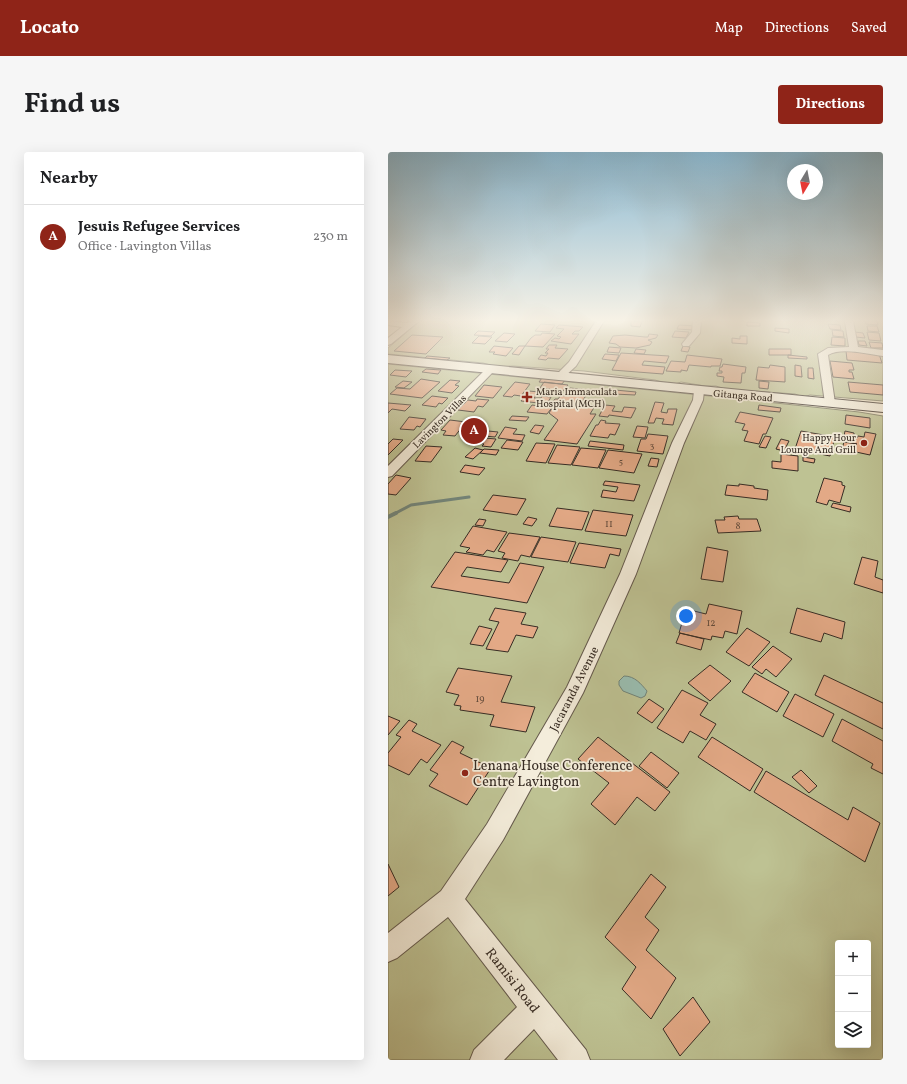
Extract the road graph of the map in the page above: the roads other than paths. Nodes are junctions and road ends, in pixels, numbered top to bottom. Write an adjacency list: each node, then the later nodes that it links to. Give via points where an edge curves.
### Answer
1 (429, 363): 4 (main road, Gitanga Road)
2 (572, 363): 5 (street)
3 (822, 363): 7 (street)
4 (490, 370): 5 (main road, Gitanga Road); 9 (street, Lavington Villas)
5 (560, 376): 6 (main road, Gitanga Road)
6 (699, 391): 7 (main road, Gitanga Road); 10 (street, Jacaranda Avenue, via 698,400 665,474 628,574 574,693 495,832)
7 (830, 403): 8 (main road, Gitanga Road)
8 (883, 408)
9 (388, 473)
10 (450, 900): 11 (street, Jacaranda Avenue); 12 (street, Ramisi Road)
11 (388, 949)
12 (535, 1008): 13 (street); 14 (street, Ramisi Road)
13 (484, 1060)
14 (576, 1060)

